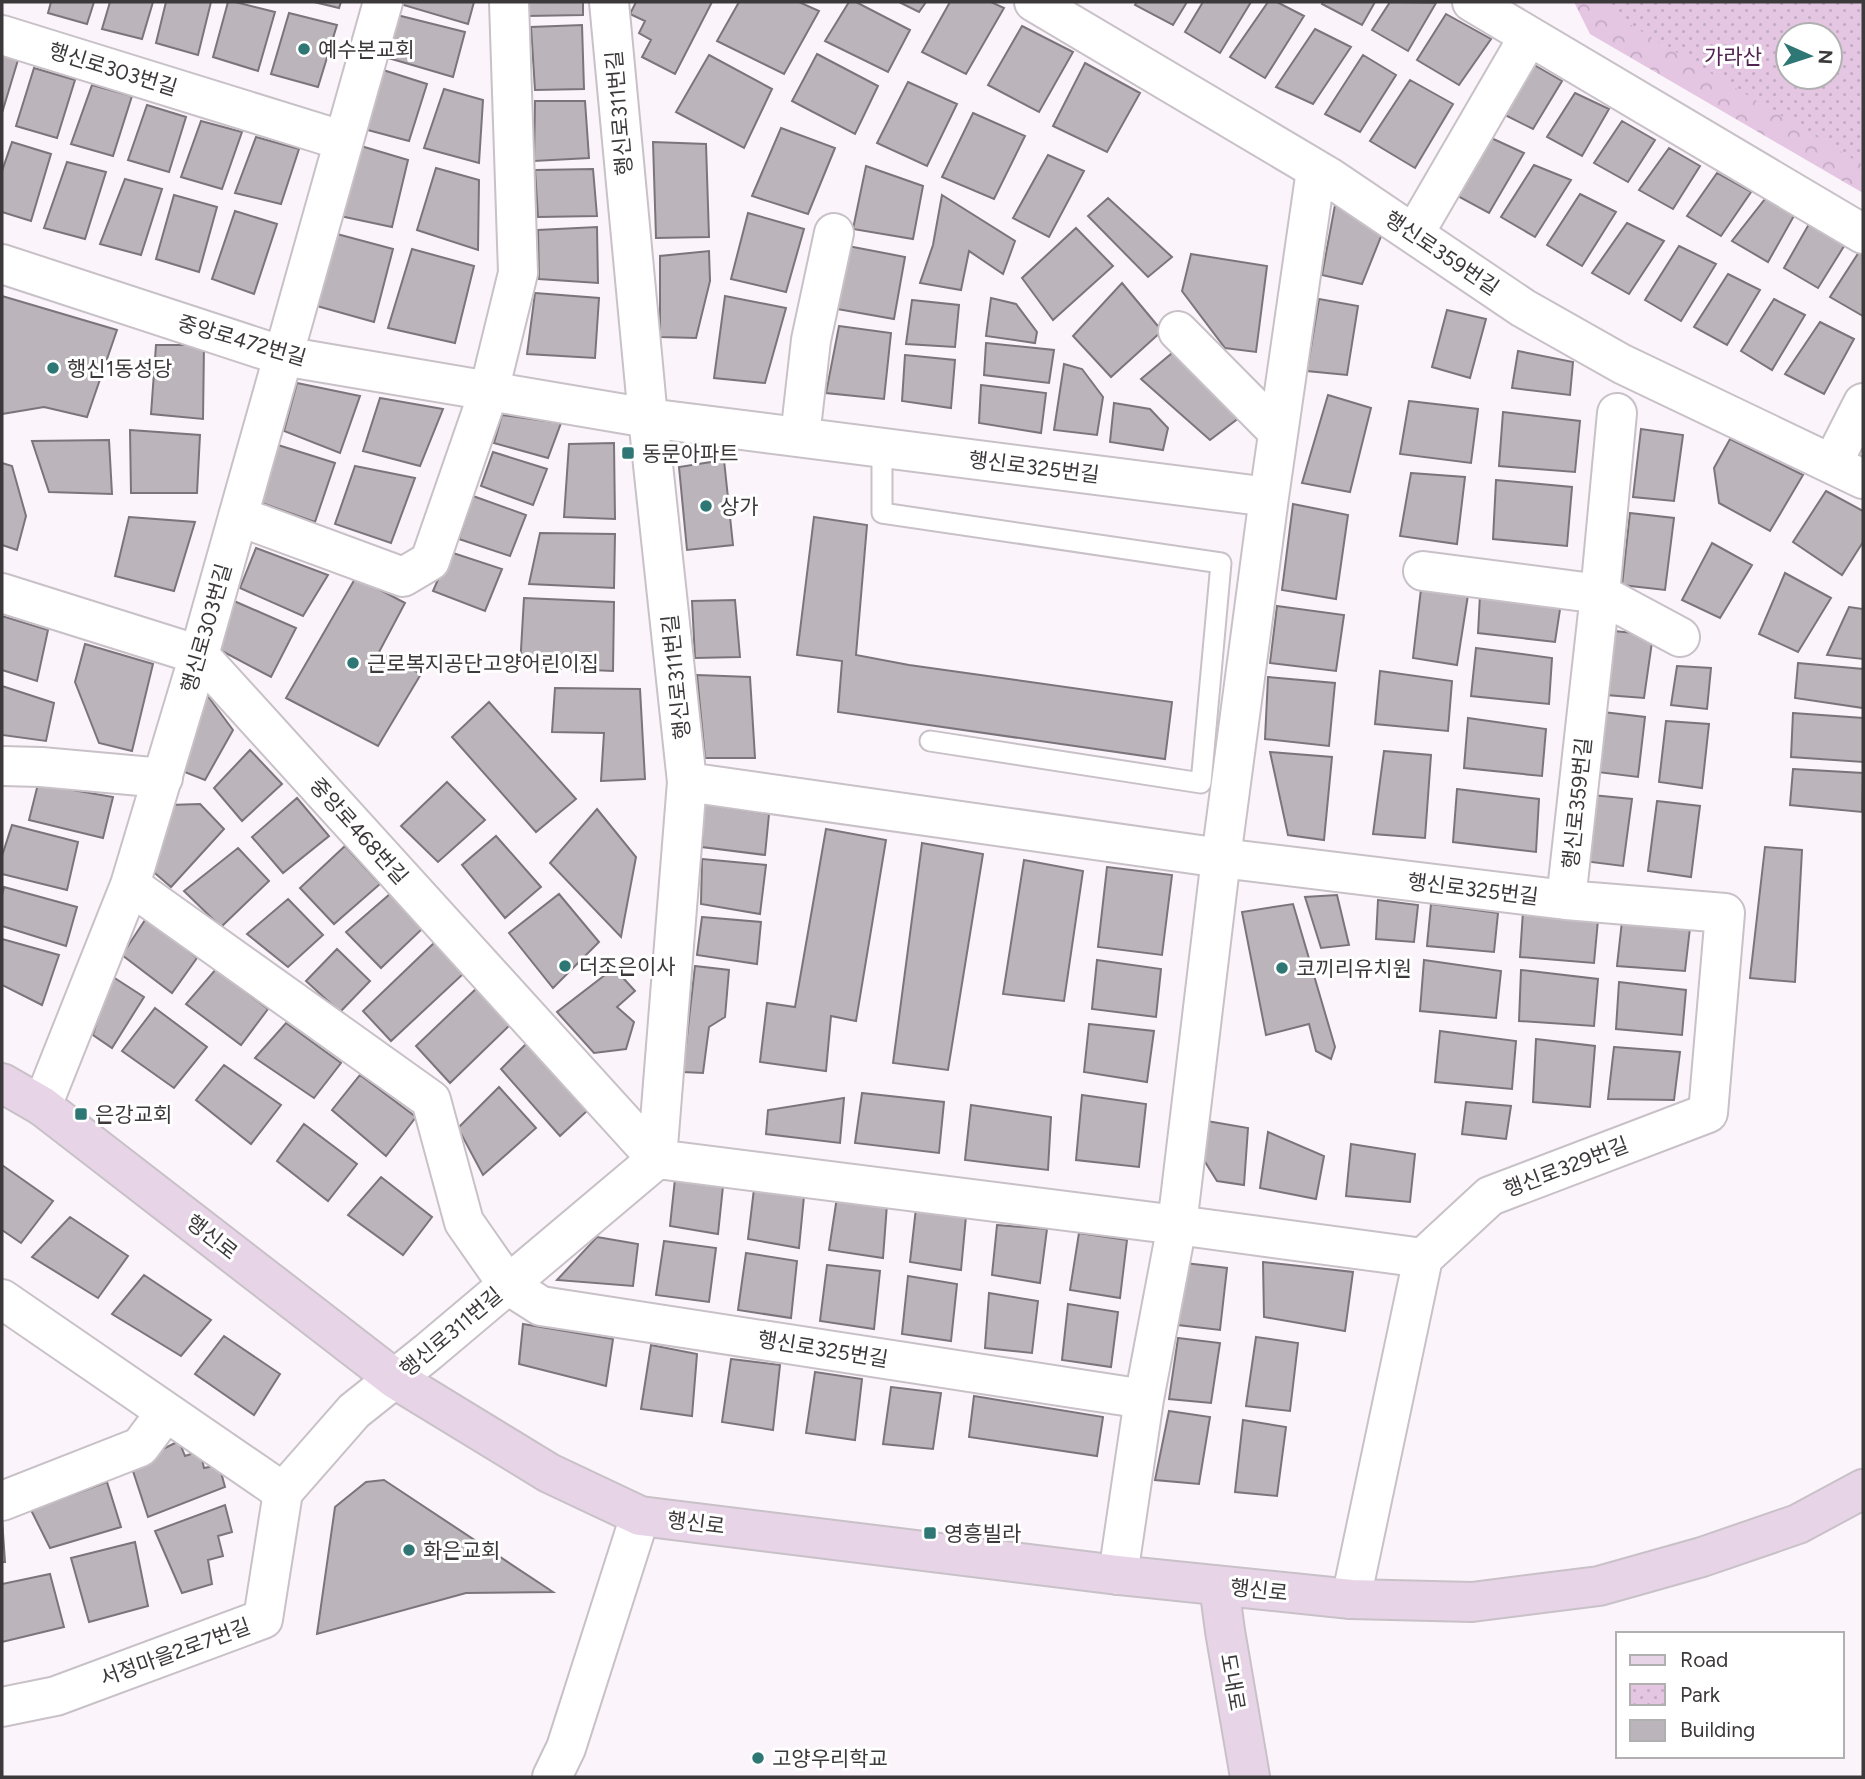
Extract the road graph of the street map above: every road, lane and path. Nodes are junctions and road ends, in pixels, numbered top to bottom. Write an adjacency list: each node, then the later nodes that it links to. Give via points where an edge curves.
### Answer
1 (383, 2): 8 (street, 행신로303번길)
2 (509, 2): 16 (street, via 518,273)
3 (609, 2): 19 (street, 행신로311번길)
4 (1034, 2): 9 (street, 행신로359번길)
5 (1472, 2): 7 (street)
6 (2, 35): 8 (street, 행신로303번길)
7 (1529, 36): 11 (street); 12 (street)
8 (345, 141): 15 (street, 행신로303번길)
9 (1316, 170): 11 (street, 행신로359번길); 20 (street)
10 (834, 233): 21 (street, via 811,340)
11 (1414, 234): 23 (street, 행신로359번길, via 1523,308 1622,364)
12 (1863, 234)
13 (2, 264): 15 (street, 중앙로472번길)
14 (1178, 331): 20 (street)
15 (284, 356): 16 (street, 중앙로472번길); 25 (street, 행신로303번길)
16 (489, 391): 19 (street, 중앙로472번길); 25 (street, via 430,561 403,577)
17 (1863, 403): 23 (street)
18 (1617, 414): 28 (street, 행신로359번길)
19 (648, 418): 21 (street, 행신로325번길); 34 (street, 행신로311번길)
20 (1278, 432): 24 (street)
21 (800, 437): 22 (street, 행신로325번길)
22 (881, 448): 24 (street, 행신로325번길); 31 (lane, via 882,513 1221,563 1200,783)
23 (1847, 472)
24 (1269, 498): 35 (street)
25 (238, 516): 30 (street, 행신로303번길)
26 (1423, 571): 28 (street)
27 (2, 593): 30 (street)
28 (1600, 594): 29 (street); 37 (street, 행신로359번길)
29 (1680, 637)
30 (199, 655): 33 (street, 행신로303번길); 41 (street, 중앙로468번길)
31 (930, 741)
32 (2, 766): 33 (street)
33 (163, 778): 36 (street, 행신로303번길)
34 (687, 782): 35 (street, 행신로325번길); 41 (street, 행신로311번길)
35 (1221, 858): 37 (street, 행신로325번길); 42 (street)
36 (130, 886): 40 (street, 행신로303번길); 44 (street, 행신로311번길, via 431,1100 464,1222)
37 (1566, 900): 38 (street, 행신로325번길)
38 (1725, 913): 43 (street, 행신로329번길, via 1709,1113 1490,1196)
39 (2, 1083): 40 (main road, 행신로)
40 (42, 1106): 46 (main road, 행신로)
41 (657, 1159): 42 (street); 44 (street, 행신로311번길)
42 (1177, 1225): 43 (street); 47 (street)
43 (1423, 1258): 55 (street)
44 (508, 1285): 46 (street, 행신로311번길); 47 (street, 행신로325번길, via 541,1306)
45 (2, 1299): 48 (street)
46 (395, 1379): 50 (street, via 354,1411); 52 (main road, 행신로, via 549,1473)
47 (1144, 1399): 53 (street)
48 (166, 1412): 50 (street); 51 (street, via 140,1447)
49 (1863, 1489): 55 (main road, 행신로, via 1798,1524 1599,1586 1472,1602)
50 (283, 1492): 56 (street, 서정마을2로7번길, via 263,1619 56,1696)
51 (2, 1501)
52 (640, 1516): 53 (main road, 행신로); 57 (street, 행신로, via 566,1748)
53 (1118, 1575): 54 (main road, 행신로)
54 (1219, 1586): 55 (main road, 행신로); 58 (main road, 도내로)
55 (1351, 1599)
56 (2, 1707)
57 (552, 1777)
58 (1250, 1777)

